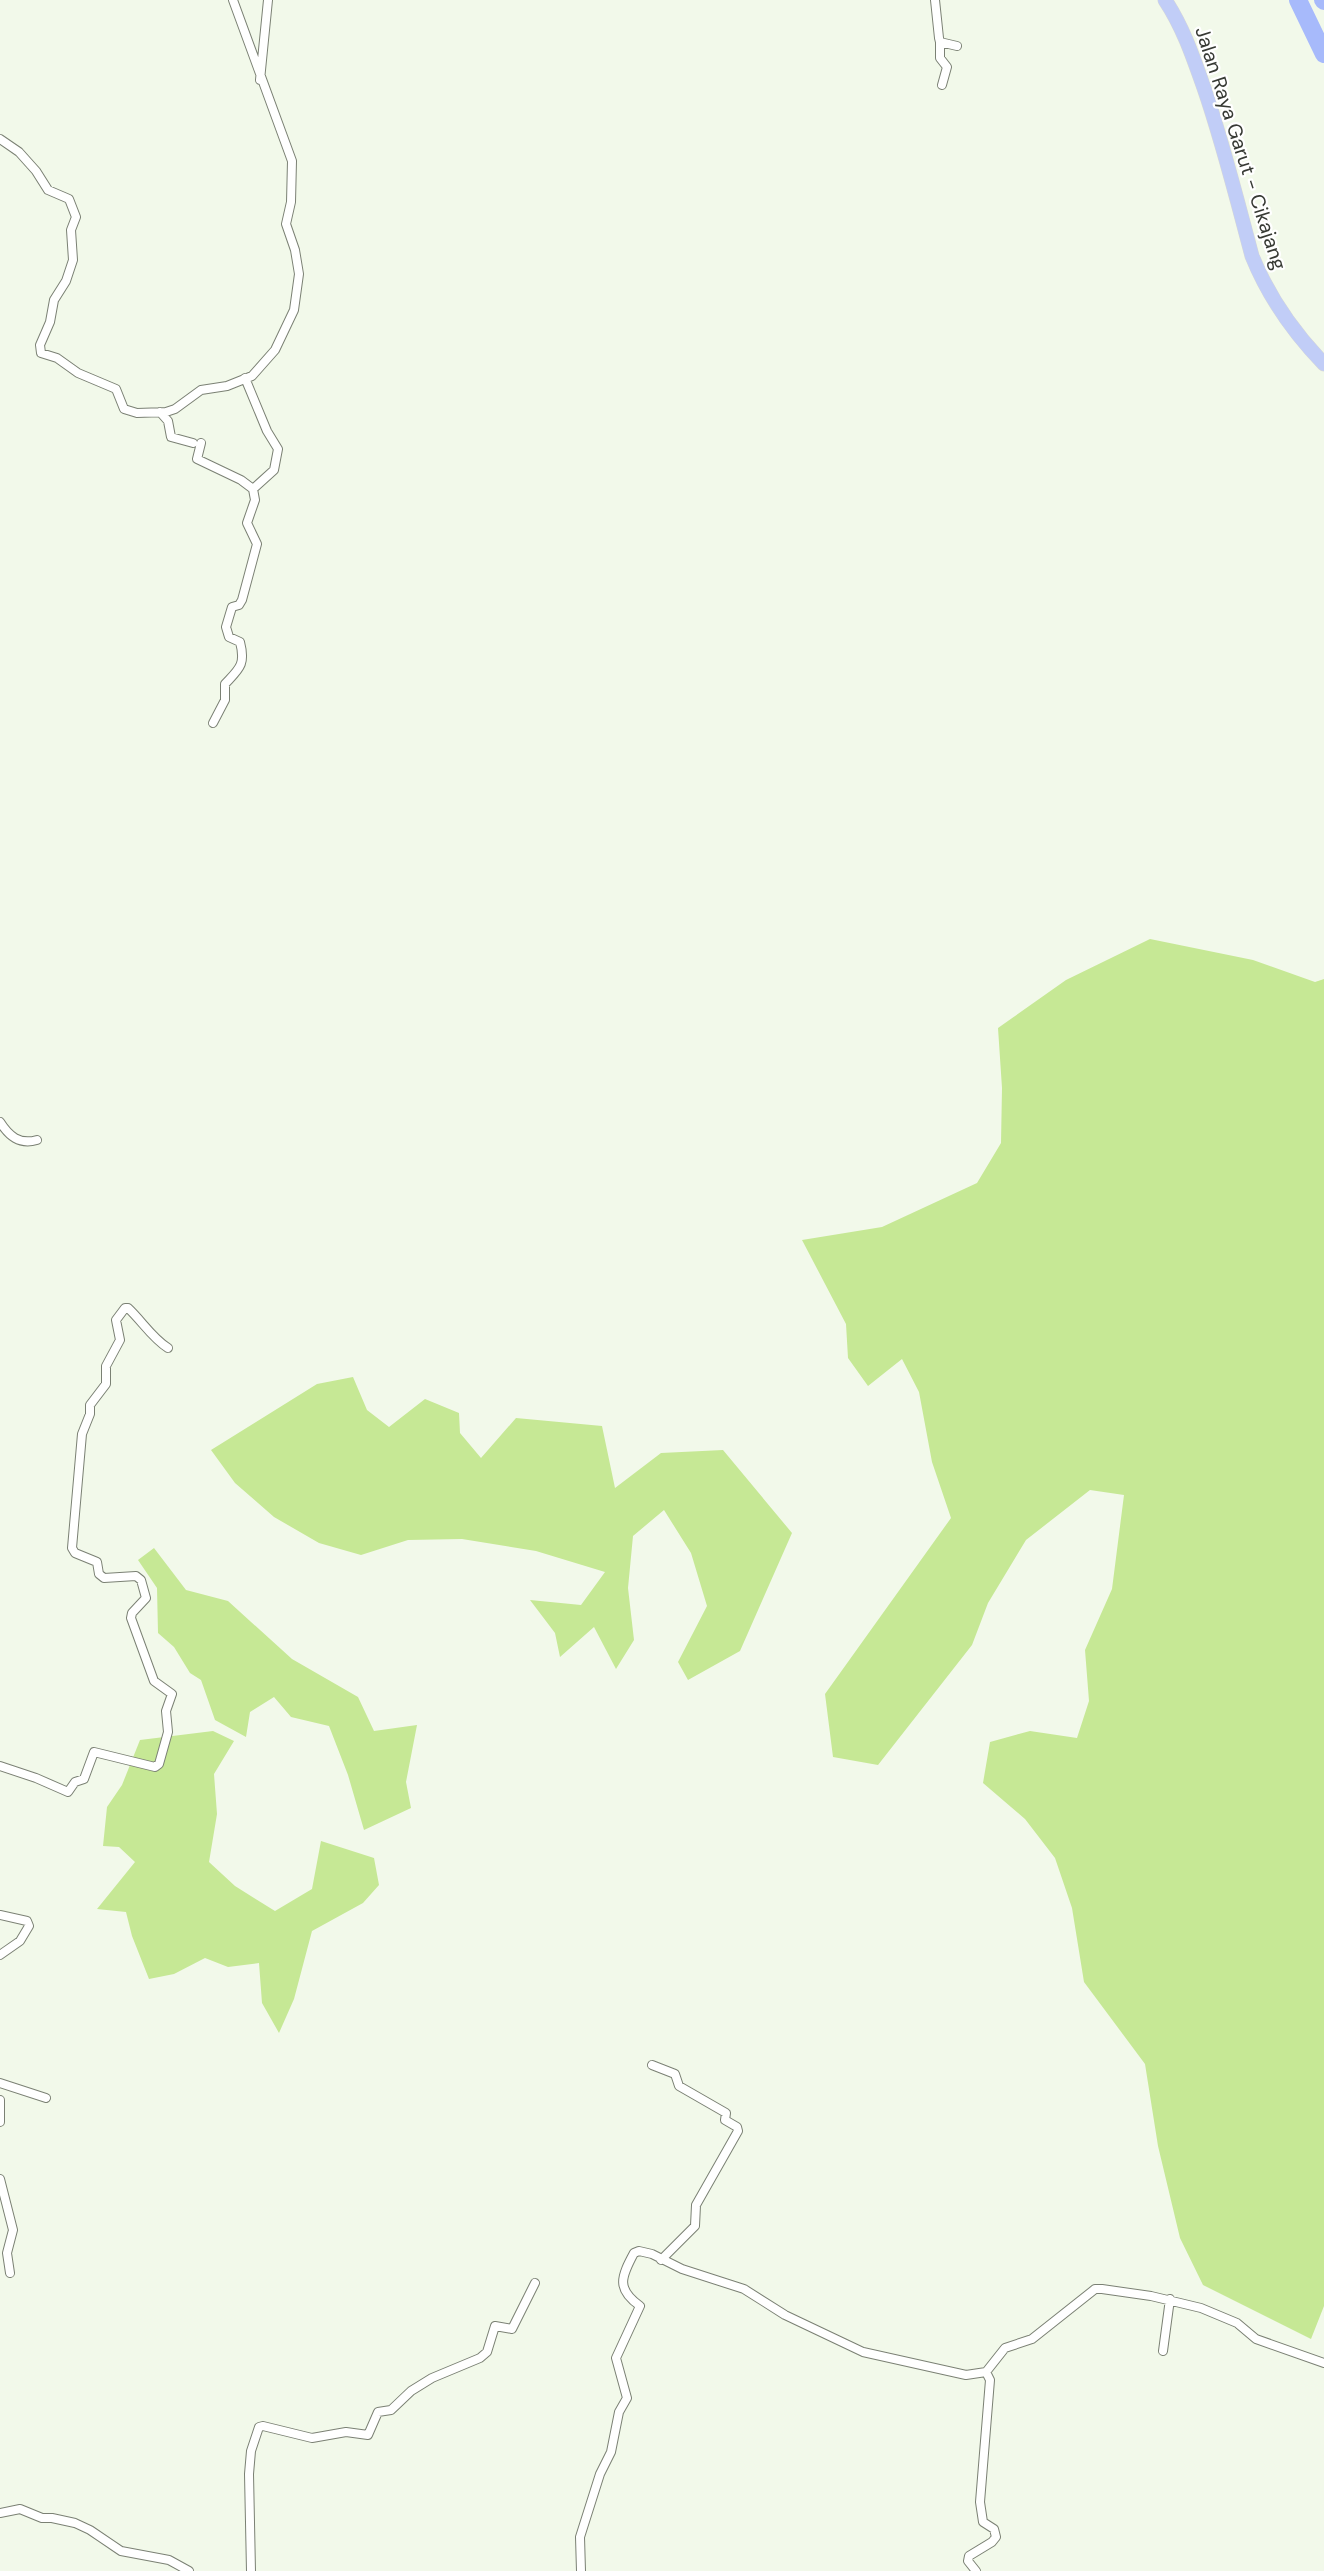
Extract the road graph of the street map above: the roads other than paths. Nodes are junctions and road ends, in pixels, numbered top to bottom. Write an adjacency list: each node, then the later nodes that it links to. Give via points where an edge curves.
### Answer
1 (233, 0): 7 (street)
2 (268, 0): 7 (street)
3 (934, 0): 5 (street)
4 (1165, 0): 10 (main road, Jalan Raya Garut - Cikajang, via 1190,46 1252,256 1286,321)
5 (940, 42): 6 (street); 8 (street, via 940,58 947,67)
6 (957, 46)
7 (260, 80): 11 (street, via 292,161 286,224 299,274 294,310 282,339 259,370)
8 (942, 85)
9 (0, 139): 12 (street, via 19,152 48,190 69,199 76,217 71,230 73,260 54,300 41,353 116,389 124,409)
10 (1324, 364)
11 (245, 378): 12 (street, via 201,390 175,409); 13 (street, via 278,449 274,470)
12 (160, 412): 13 (street, via 168,421 171,437 197,443 197,459)
13 (253, 489): 14 (street, via 255,500 247,523 257,544 242,600 232,607 226,627 229,637 240,642 243,657 240,670 225,684 225,700)
14 (213, 723)
15 (0, 1122): 16 (street, via 15,1139)
16 (37, 1140)
17 (168, 1348): 18 (street, via 128,1308 116,1320 120,1340 106,1366 106,1384 90,1405 82,1434 72,1548 97,1562 104,1578 136,1576 141,1580 146,1598 131,1618 154,1681 172,1694 166,1711 168,1732 159,1764 155,1767 94,1752 84,1779 75,1782 68,1792)
18 (0, 1767)
19 (0, 1915): 20 (street, via 29,1923 20,1941)
20 (0, 1956)
21 (652, 2066): 27 (street, via 675,2074 679,2086 726,2113 726,2121 738,2131 696,2205 695,2226)
22 (0, 2083): 23 (street)
23 (46, 2098)
24 (0, 2100): 25 (street)
25 (0, 2122)
26 (0, 2180): 28 (street, via 13,2230 7,2253)
27 (661, 2260): 33 (street, via 744,2289 785,2315 863,2352 951,2373); 37 (street, via 652,2254 634,2253 622,2281 629,2298 640,2306 616,2358 627,2398 619,2412 611,2452 580,2537)
28 (10, 2273)
29 (535, 2283): 36 (street, via 512,2329 495,2326 484,2355 432,2378 391,2410 378,2412 368,2435 346,2432 312,2438 259,2427 249,2474)
30 (1170, 2299): 31 (street); 32 (street, via 1221,2315 1256,2339); 33 (street, via 1095,2289 1032,2339 1005,2348)
31 (1163, 2351)
32 (1324, 2363)
33 (986, 2372): 38 (street, via 990,2380 980,2502 983,2522 994,2529 996,2537 968,2558)
34 (0, 2513): 35 (street, via 20,2508 42,2518 75,2523 121,2551 169,2560)
35 (189, 2571)
36 (251, 2571)
37 (581, 2571)
38 (976, 2571)

